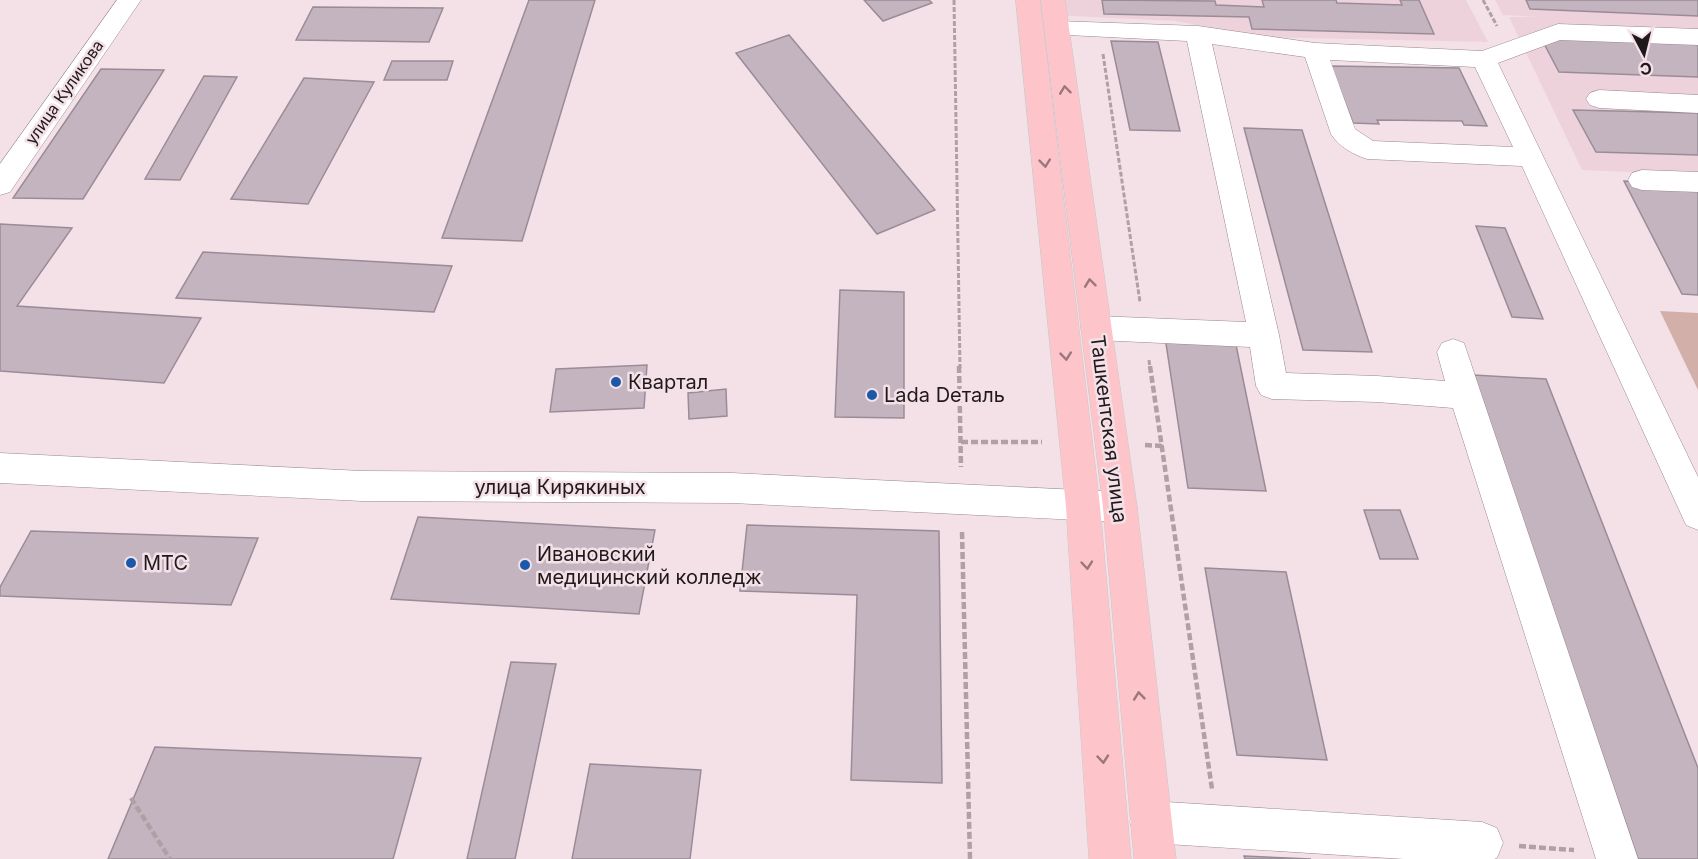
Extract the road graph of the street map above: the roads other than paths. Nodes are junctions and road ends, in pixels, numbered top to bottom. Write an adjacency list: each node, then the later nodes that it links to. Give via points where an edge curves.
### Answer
1 (129, 0): 13 (street, улица Куликова)
2 (1028, 0): 19 (main road, Ташкентская улица, one-way to 19)
3 (1055, 15): 4 (street, via 1099,31); 14 (main road, Ташкентская улица, one-way to 3)
4 (1198, 34): 6 (street); 15 (street)
5 (1698, 37): 7 (street, via 1558,33)
6 (1316, 51): 7 (street); 10 (street, via 1344,134 1367,150)
7 (1484, 59): 10 (street)
8 (1599, 99): 9 (street)
9 (1698, 104)
10 (1531, 157): 20 (street)
11 (1642, 180): 12 (street)
12 (1698, 183)
13 (0, 184)
14 (1096, 328): 15 (street); 19 (main road, Ташкентская улица)
15 (1264, 335): 17 (street, via 1272,386)
16 (1453, 352): 17 (street)
17 (1465, 396): 23 (street)
18 (0, 468): 19 (street, улица Кирякиных, via 362,486 732,488)
19 (1101, 507): 21 (main road, Ташкентская улица, one-way to 19); 24 (main road, Ташкентская улица, one-way to 24)
20 (1698, 514)
21 (1153, 840): 22 (street, via 1217,826)
22 (1482, 843)
23 (1616, 856)
24 (1110, 859)

